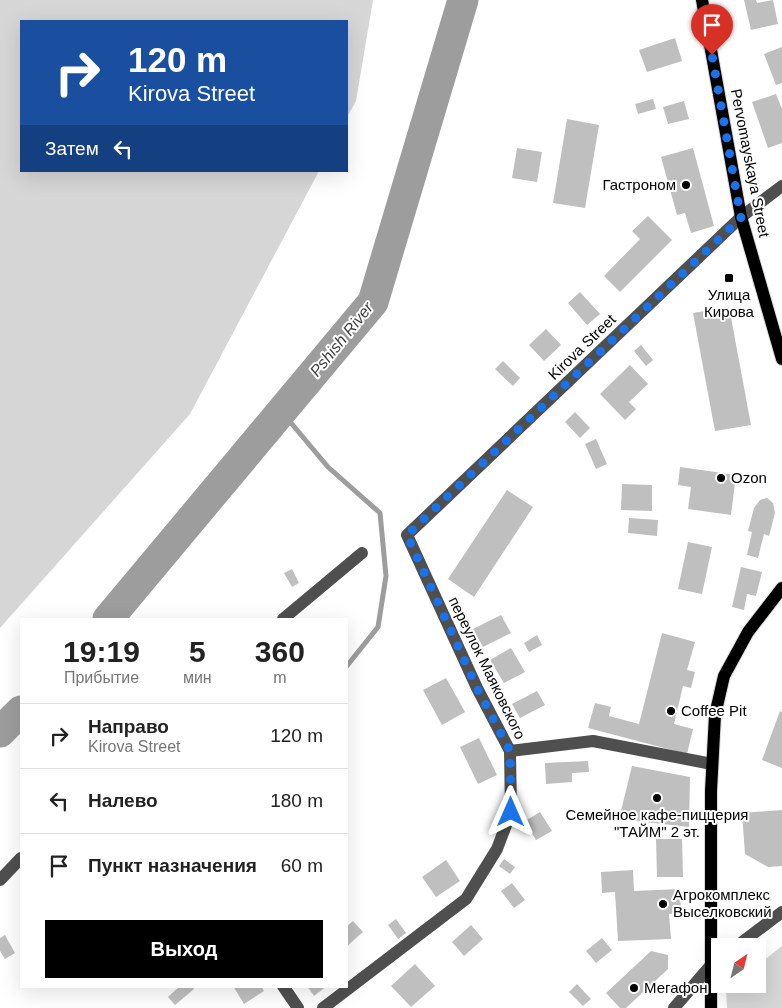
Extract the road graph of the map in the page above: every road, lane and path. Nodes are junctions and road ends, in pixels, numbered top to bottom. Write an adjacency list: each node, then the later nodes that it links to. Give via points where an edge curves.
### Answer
1 (702, 0): 3 (main road, Pervomayskaya Street)
2 (782, 186): 3 (street, Kirova Street)
3 (741, 218): 4 (main road, Pervomayskaya Street); 5 (street, Kirova Street)
4 (782, 360)
5 (407, 535): 9 (street, переулок Маяковского, via 477,688)
6 (362, 553): 8 (street)
7 (782, 588): 10 (main road, via 748,632 724,676 715,715)
8 (284, 618)
9 (510, 751): 10 (street, via 593,741); 20 (street, переулок Маяковского, via 511,812 497,849 466,899)
10 (712, 764): 14 (main road)
11 (20, 859): 12 (street)
12 (0, 880)
13 (782, 912): 15 (street)
14 (716, 938)
15 (748, 938)
16 (711, 967): 21 (street)
17 (284, 988): 19 (street)
18 (713, 993): 22 (main road)
19 (298, 1008)
20 (323, 1008)
21 (674, 1008)
22 (711, 1008)

